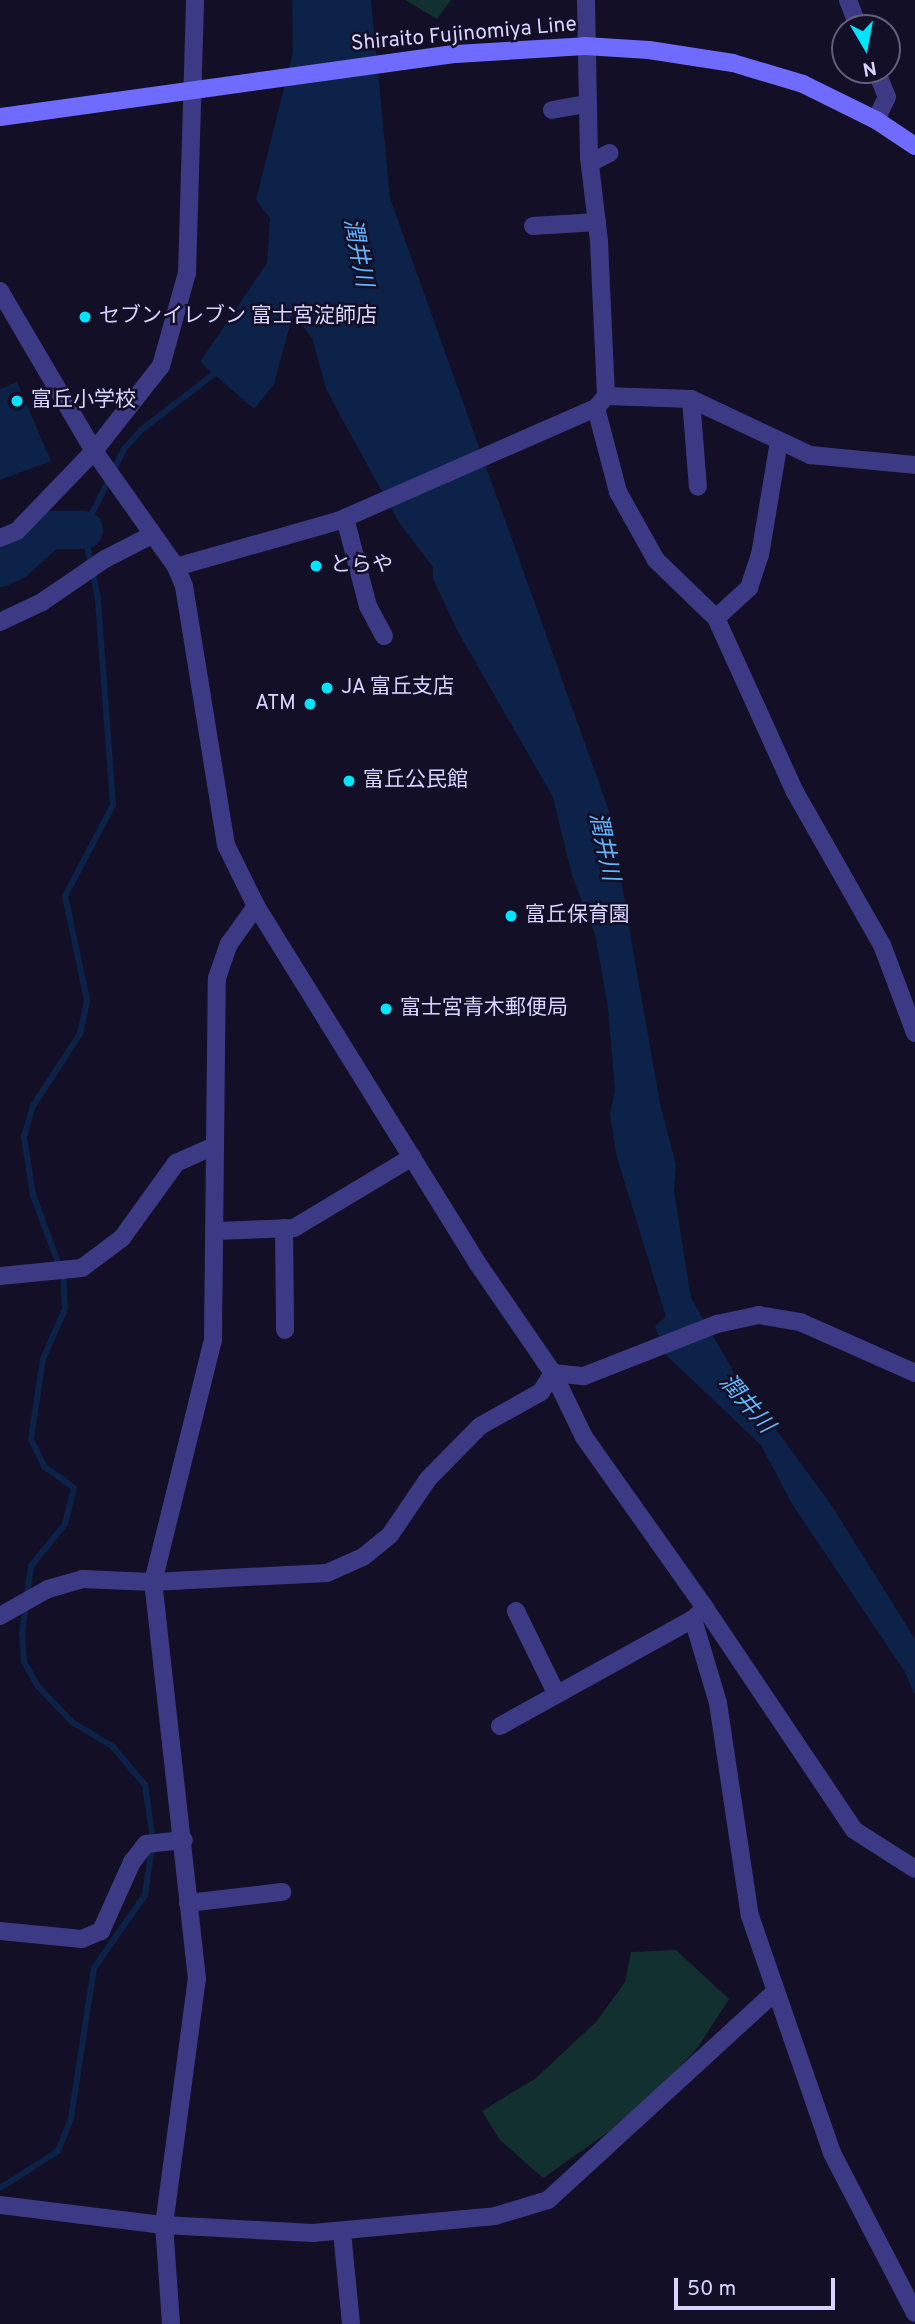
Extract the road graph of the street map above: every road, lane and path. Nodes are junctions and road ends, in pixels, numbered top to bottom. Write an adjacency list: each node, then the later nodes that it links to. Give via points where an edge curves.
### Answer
1 (195, 0): 5 (street)
2 (586, 0): 3 (street)
3 (585, 46): 5 (main road, Shiraito Fujinomiya Line, via 456,54); 6 (street); 9 (main road, Shiraito Fujinomiya Line, via 733,63 803,84)
4 (882, 84): 9 (street, via 887,97)
5 (198, 88): 8 (main road, Shiraito Fujinomiya Line); 19 (street, via 181,306 161,366)
6 (587, 104): 7 (street); 12 (street)
7 (552, 110)
8 (0, 117)
9 (876, 120): 10 (main road, Shiraito Fujinomiya Line)
10 (915, 146)
11 (610, 153): 12 (street)
12 (590, 163): 13 (street)
13 (597, 222): 14 (street); 17 (street)
14 (533, 226)
15 (0, 291): 19 (street)
16 (691, 399): 17 (street); 18 (street); 21 (street)
17 (601, 402): 22 (street, via 515,445); 26 (street, via 618,492 638,532 656,560)
18 (779, 441): 20 (street, via 810,456); 26 (street, via 760,555 749,588)
19 (94, 451): 23 (street); 24 (street, via 17,531)
20 (915, 465)
21 (698, 487)
22 (345, 517): 25 (street); 28 (street, via 368,606)
23 (150, 536): 25 (street); 27 (street, via 85,571 42,602)
24 (0, 538)
25 (176, 567): 29 (street, via 184,586 226,845)
26 (716, 618): 30 (street, via 795,792 882,945)
27 (0, 622)
28 (384, 636)
29 (256, 906): 31 (street, via 229,944 217,978); 32 (street)
30 (915, 1034)
31 (214, 1146): 34 (street); 35 (street, via 176,1163 122,1238 82,1268)
32 (412, 1157): 33 (street, via 294,1228); 37 (street)
33 (284, 1228): 34 (street); 36 (street)
34 (216, 1231): 39 (street, via 214,1339)
35 (0, 1276)
36 (285, 1330)
37 (552, 1373): 38 (street, via 584,1376 717,1324 759,1315 800,1322); 39 (street, via 541,1392 480,1426 428,1479 390,1535 363,1557 327,1573); 42 (street, via 584,1437)
38 (915, 1373)
39 (153, 1581): 41 (street, via 82,1579 48,1589); 45 (street)
40 (516, 1611): 43 (street)
41 (6, 1613)
42 (699, 1614): 43 (street); 46 (street, via 854,1830); 50 (street, via 718,1703 750,1916)
43 (556, 1693): 44 (street)
44 (500, 1726)
45 (178, 1841): 48 (street); 49 (street, via 146,1844 132,1862 101,1931 82,1939)
46 (915, 1869)
47 (282, 1892): 48 (street)
48 (188, 1903): 52 (street, via 197,1979)
49 (0, 1931)
50 (774, 1993): 53 (street, via 548,2200 495,2216); 54 (street, via 832,2153)
51 (0, 2205): 52 (street)
52 (164, 2225): 53 (street); 57 (street)
53 (342, 2232): 58 (street)
54 (895, 2276): 55 (street); 56 (street)
55 (915, 2277)
56 (915, 2313)
57 (171, 2324)
58 (351, 2324)

